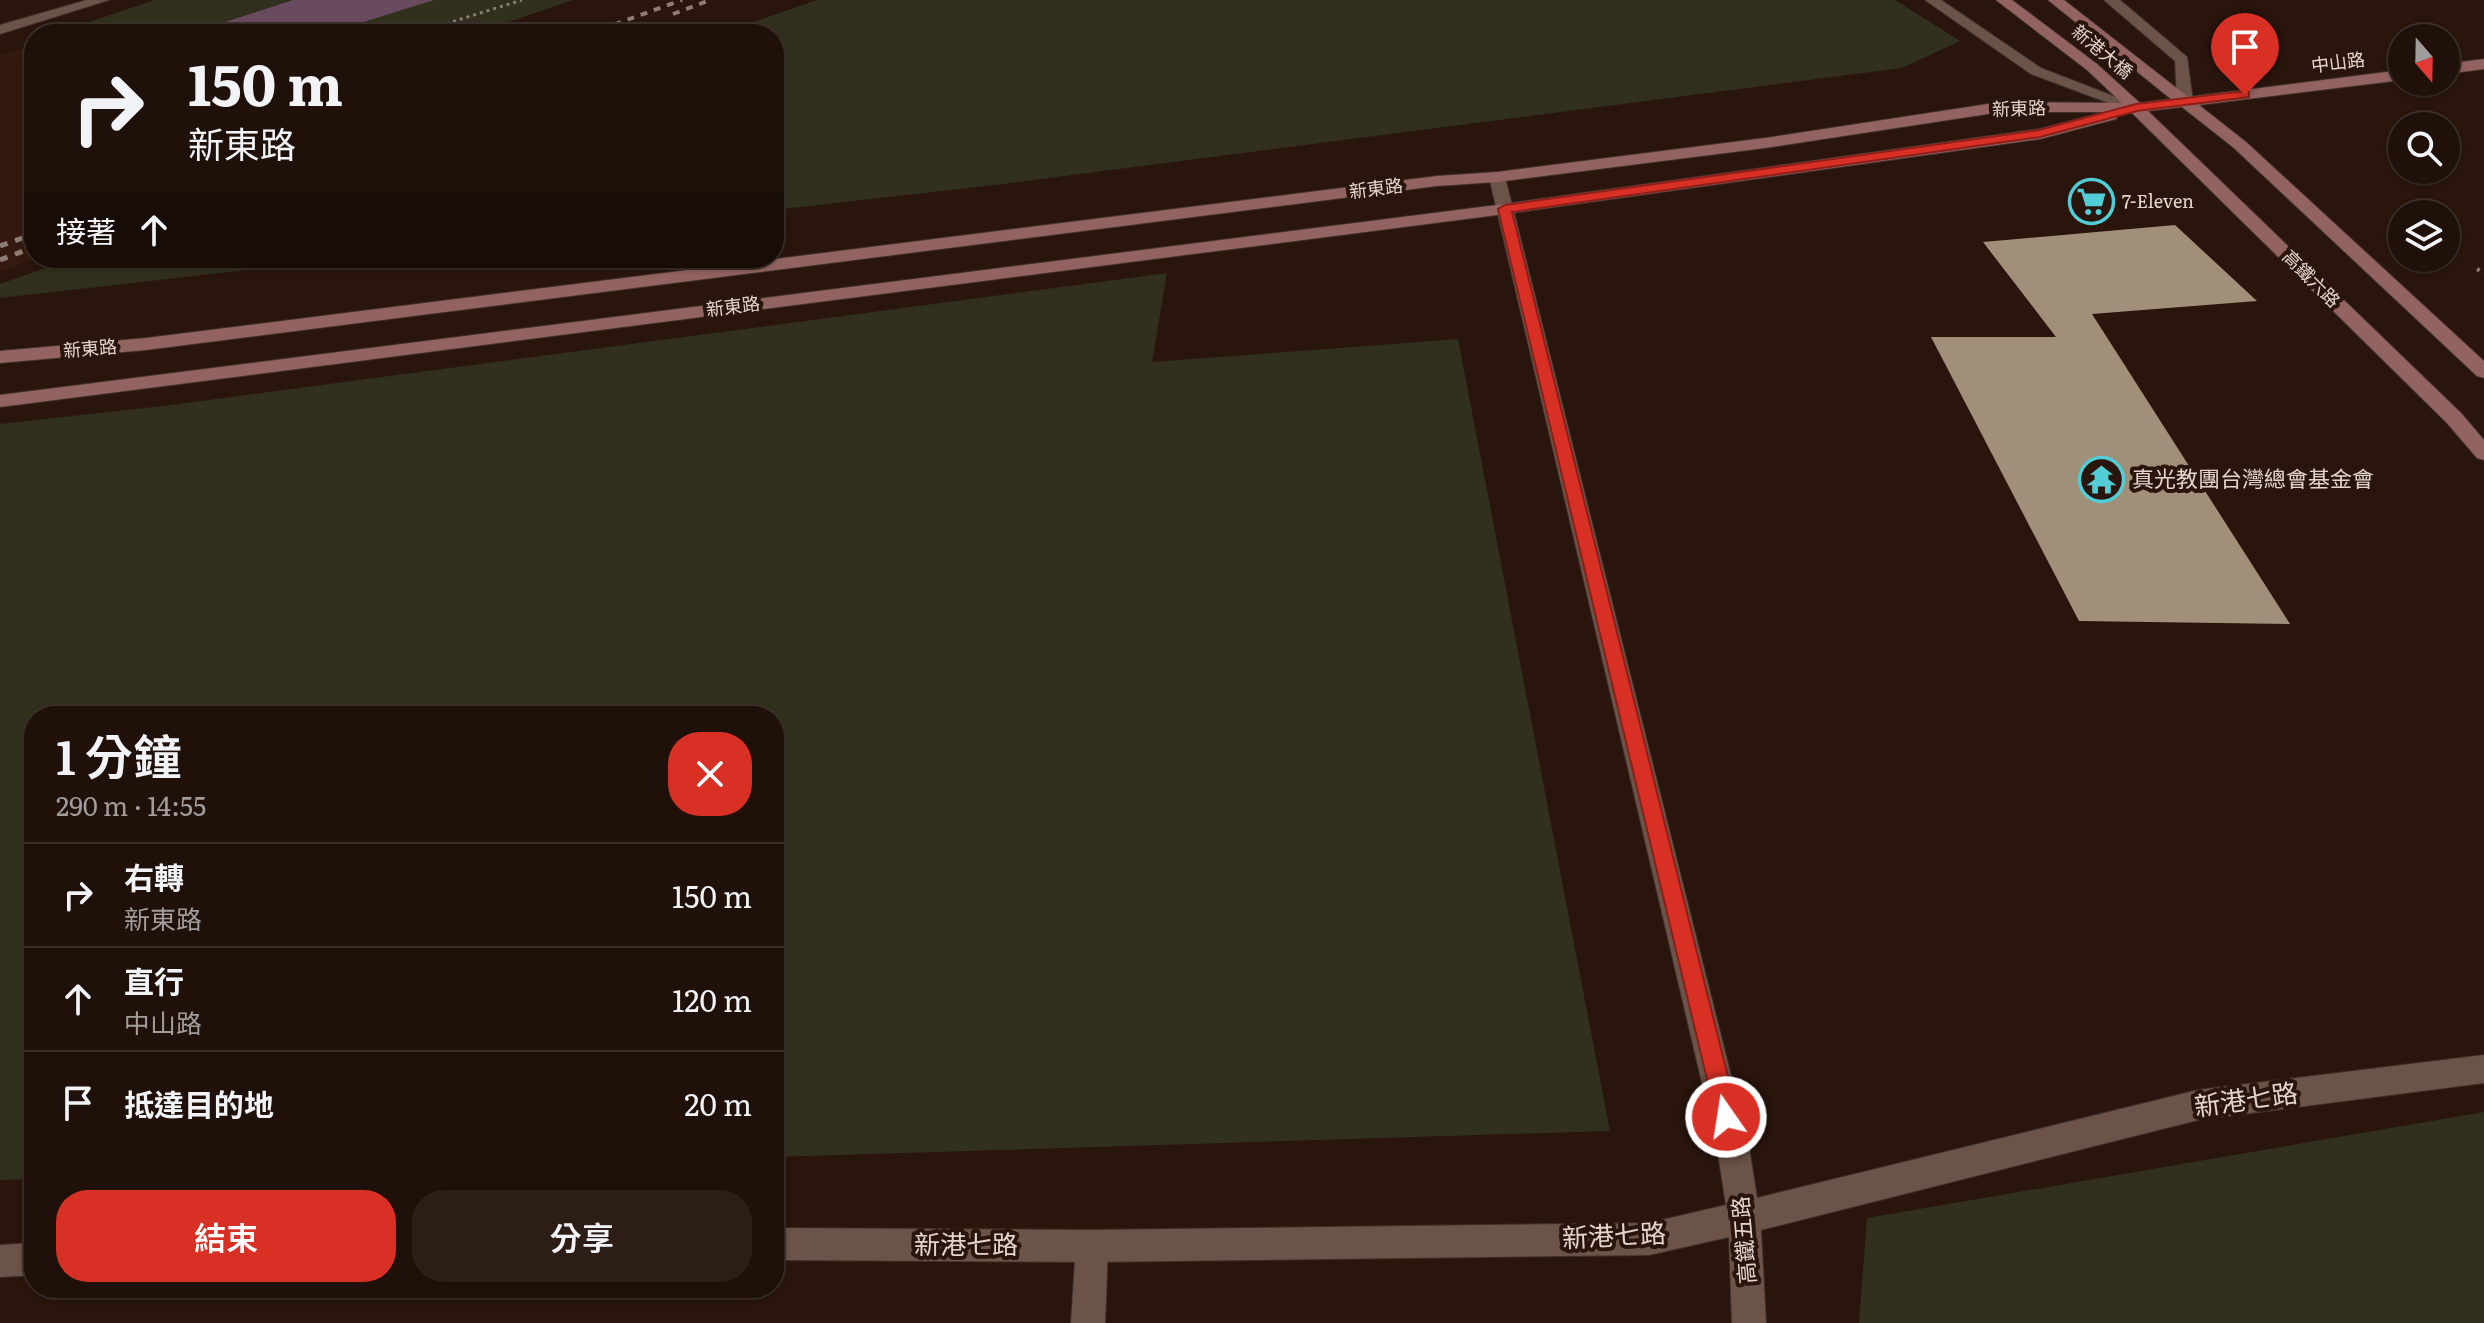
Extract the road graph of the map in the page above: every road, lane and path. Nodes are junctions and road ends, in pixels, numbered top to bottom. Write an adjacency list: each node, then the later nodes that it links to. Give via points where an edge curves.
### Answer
1 (102, 0): 8 (street)
2 (522, 0): 7 (path)
3 (1932, 0): 13 (street, via 2036,71)
4 (2003, 0): 13 (main road, 新港大橋, via 2092,67)
5 (2055, 0): 12 (main road, 新港大橋)
6 (2111, 0): 12 (street, via 2182,60)
7 (445, 24)
8 (0, 30)
9 (2484, 64): 10 (main road)
10 (2460, 67)
11 (2388, 77): 12 (main road, 中山路)
12 (2185, 101): 13 (main road, 中山路); 21 (main road, via 2240,145)
13 (2136, 108): 14 (main road, 新東路, via 2001,107); 15 (main road, 新東路, via 2040,134); 23 (main road, 高鐵六路)
14 (1497, 177): 15 (street, 高鐵五路); 16 (main road, 新東路)
15 (1505, 209): 22 (main road, 新東路); 25 (street, 高鐵五路, via 1733,1147)
16 (784, 263)
17 (748, 268): 20 (main road, 新東路, via 146,344)
18 (2477, 269): 19 (path)
19 (2484, 273)
20 (0, 357)
21 (2484, 372)
22 (0, 401)
23 (2484, 453)
24 (2484, 1069): 25 (street, 新港七路, via 2198,1105)
25 (1744, 1219): 27 (street, 新港七路, via 1649,1239); 31 (street, 高鐵五路)
26 (784, 1244): 27 (street, 新港七路)
27 (1092, 1246): 30 (street)
28 (24, 1260): 29 (street)
29 (0, 1261)
30 (1088, 1323)
31 (1749, 1323)

